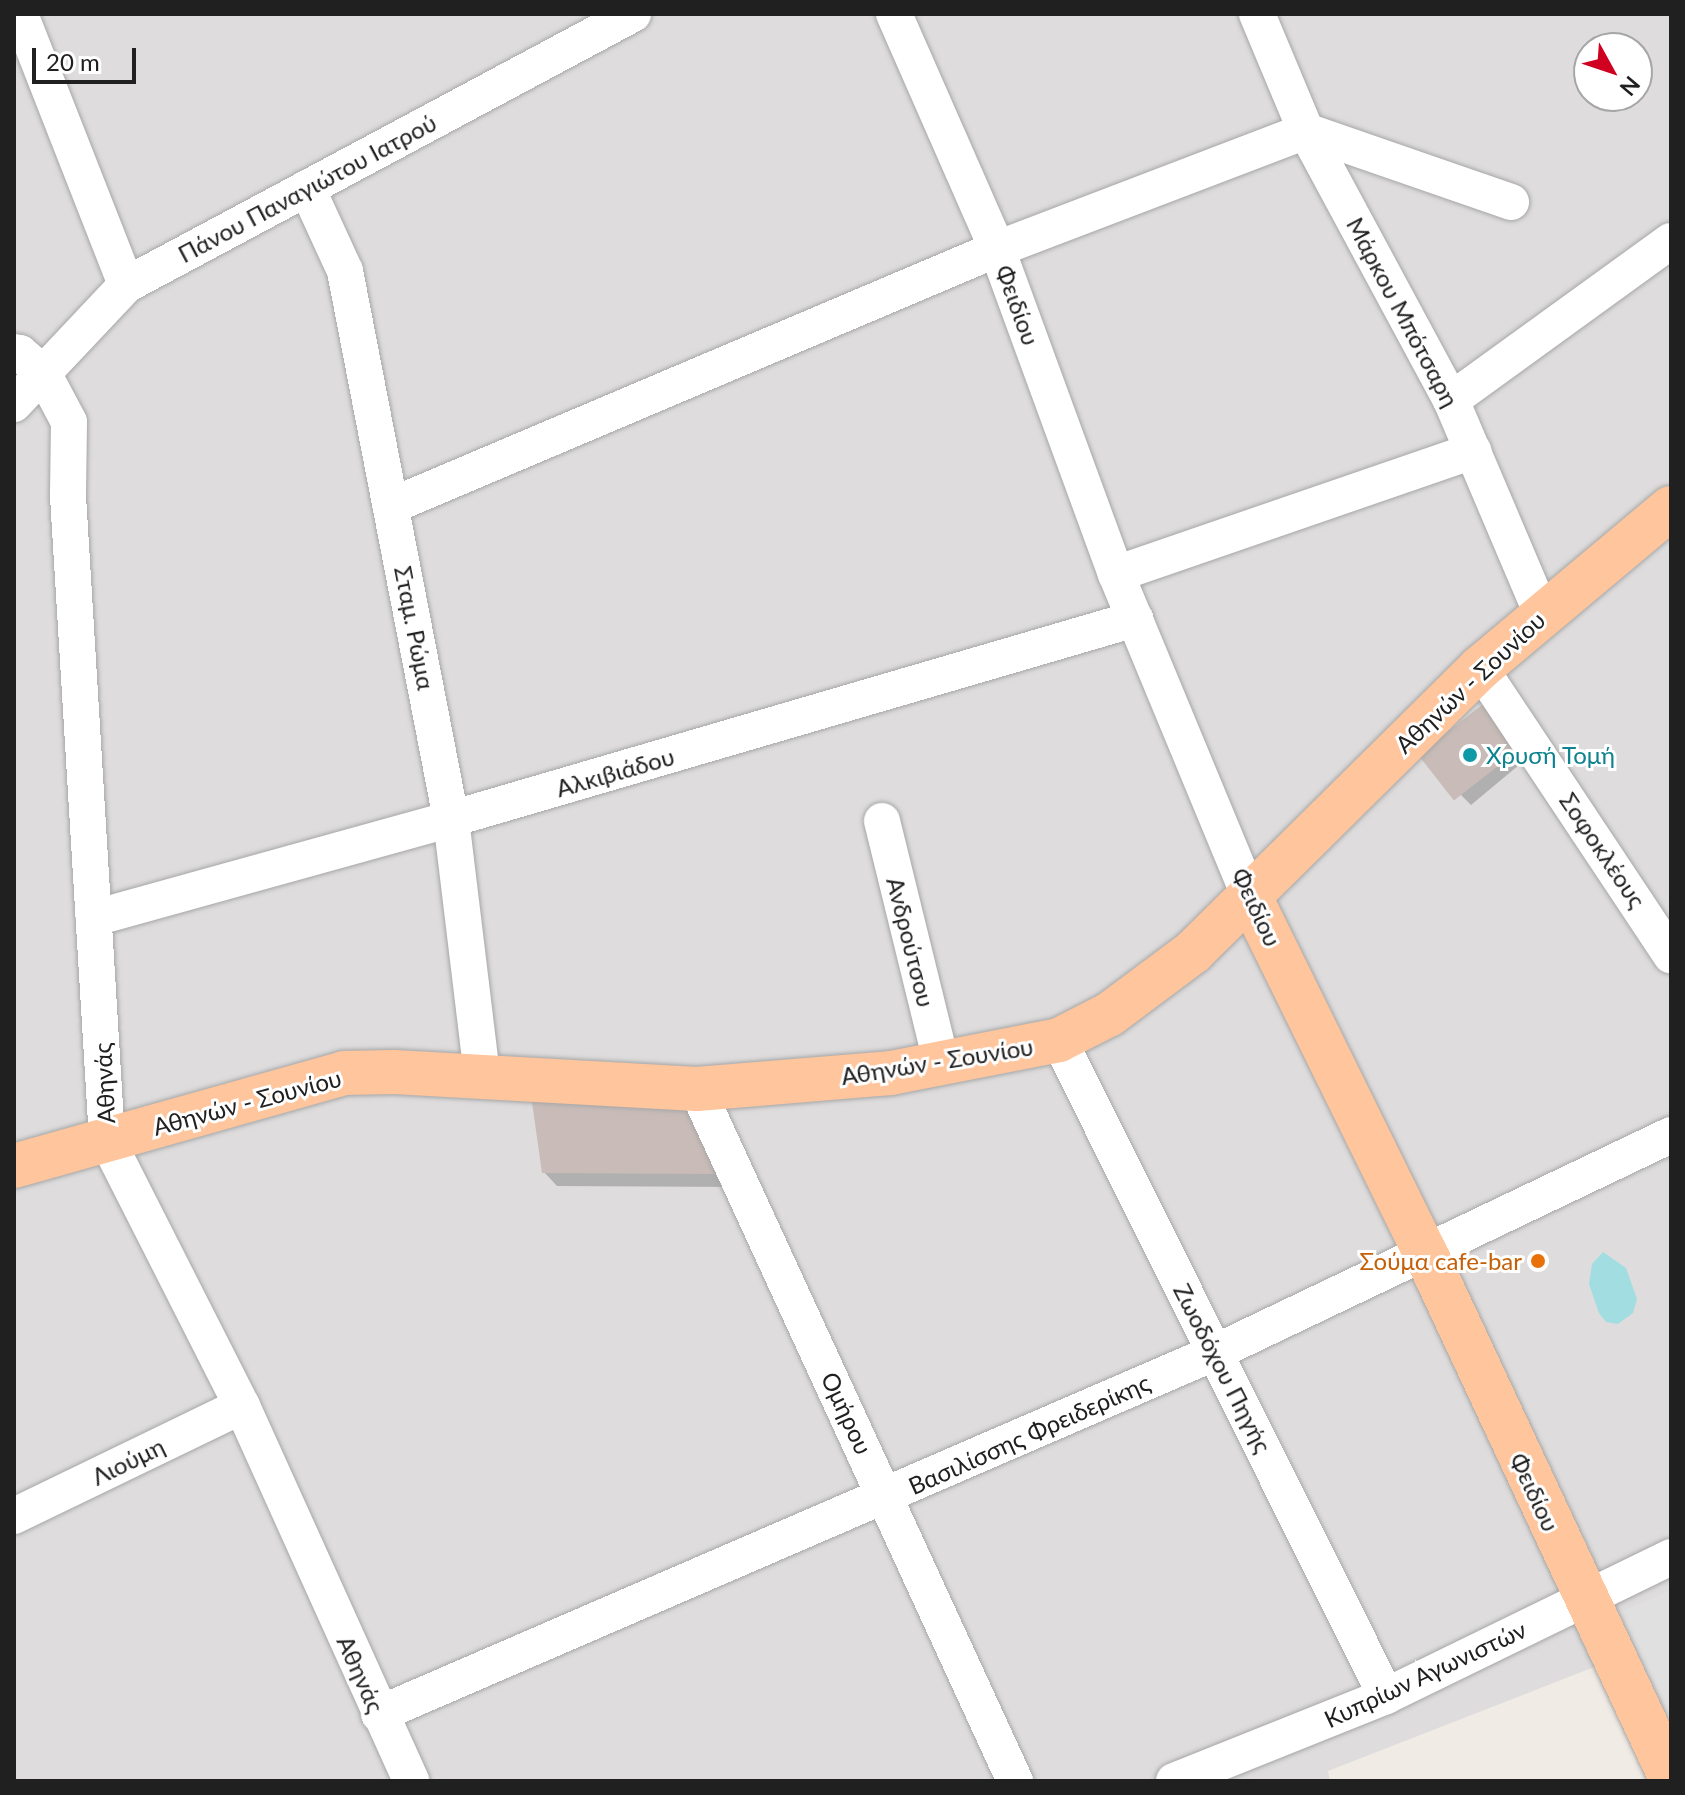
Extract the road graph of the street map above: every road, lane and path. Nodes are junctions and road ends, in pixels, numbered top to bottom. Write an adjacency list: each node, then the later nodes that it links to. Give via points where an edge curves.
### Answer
1 (20, 14): 10 (street)
2 (633, 14): 6 (street, Πάνου Παναγιώτου Ιατρού)
3 (894, 14): 9 (street, Φειδίου)
4 (1257, 14): 5 (street, Μάρκου Μπότσαρη)
5 (1306, 131): 7 (street); 9 (street); 13 (street, Μάρκου Μπότσαρη)
6 (307, 188): 10 (street, Πάνου Παναγιώτου Ιατρού); 16 (street, Σταμ. Ρώμα, via 345,271)
7 (1511, 202)
8 (1671, 241): 13 (street)
9 (997, 249): 16 (street); 18 (street, Φειδίου)
10 (126, 285): 12 (street, Πάνου Παναγιώτου Ιατρού)
11 (14, 352): 12 (street)
12 (43, 373): 14 (street, Πάνου Παναγιώτου Ιατρού); 25 (street, Αθηνάς, via 69,422 68,496)
13 (1451, 400): 15 (street, Μάρκου Μπότσαρη)
14 (14, 404)
15 (1473, 451): 18 (street); 19 (street, Μάρκου Μπότσαρη)
16 (391, 506): 22 (street, Σταμ. Ρώμα)
17 (1671, 508): 19 (main road, Αθηνών - Σουνίου)
18 (1116, 574): 20 (street, Φειδίου)
19 (1542, 614): 21 (main road, Αθηνών - Σουνίου)
20 (1135, 619): 22 (street, Αλκιβιάδου); 24 (street, Φειδίου)
21 (1480, 668): 24 (main road, Αθηνών - Σουνίου); 26 (street, Σοφοκλέους)
22 (451, 819): 25 (street, Αλκιβιάδου); 29 (street, Σταμ. Ρώμα)
23 (882, 821): 28 (street, Ανδρούτσου)
24 (1250, 897): 27 (main road, Αθηνών - Σουνίου, via 1151,986); 34 (main road, Φειδίου)
25 (94, 918): 32 (street, Αθηνάς)
26 (1671, 955)
27 (1059, 1040): 28 (main road, Αθηνών - Σουνίου); 35 (street, Ζωοδόχου Πηγής)
28 (941, 1062): 30 (main road, Αθηνών - Σουνίου, via 891,1073)
29 (482, 1077): 30 (main road, Αθηνών - Σουνίου); 32 (main road, Αθηνών - Σουνίου, via 344,1073)
30 (697, 1089): 37 (street, Ομήρου)
31 (1671, 1135): 34 (street, Βασιλίσσης Φρειδερίκης)
32 (107, 1140): 33 (main road, Αθηνών - Σουνίου); 36 (street, Αθηνάς)
33 (14, 1166)
34 (1425, 1252): 35 (street, Βασιλίσσης Φρειδερίκης); 40 (main road, Φειδίου)
35 (1216, 1352): 37 (street, Βασιλίσσης Φρειδερίκης); 41 (street, Ζωοδόχου Πηγής)
36 (242, 1406): 38 (street, Λιούμη); 42 (street, Αθηνάς)
37 (886, 1497): 42 (street, Βασιλίσσης Φρειδερίκης); 45 (street, Ομήρου)
38 (14, 1516)
39 (1671, 1557): 40 (street, Κυπρίων Αγωνιστών)
40 (1584, 1599): 41 (street, Κυπρίων Αγωνιστών); 43 (main road, Φειδίου)
41 (1386, 1696): 46 (street, Κυπρίων Αγωνιστών)
42 (379, 1714): 44 (street, Αθηνάς)
43 (1671, 1778)
44 (411, 1781)
45 (1015, 1781)
46 (1174, 1781)

